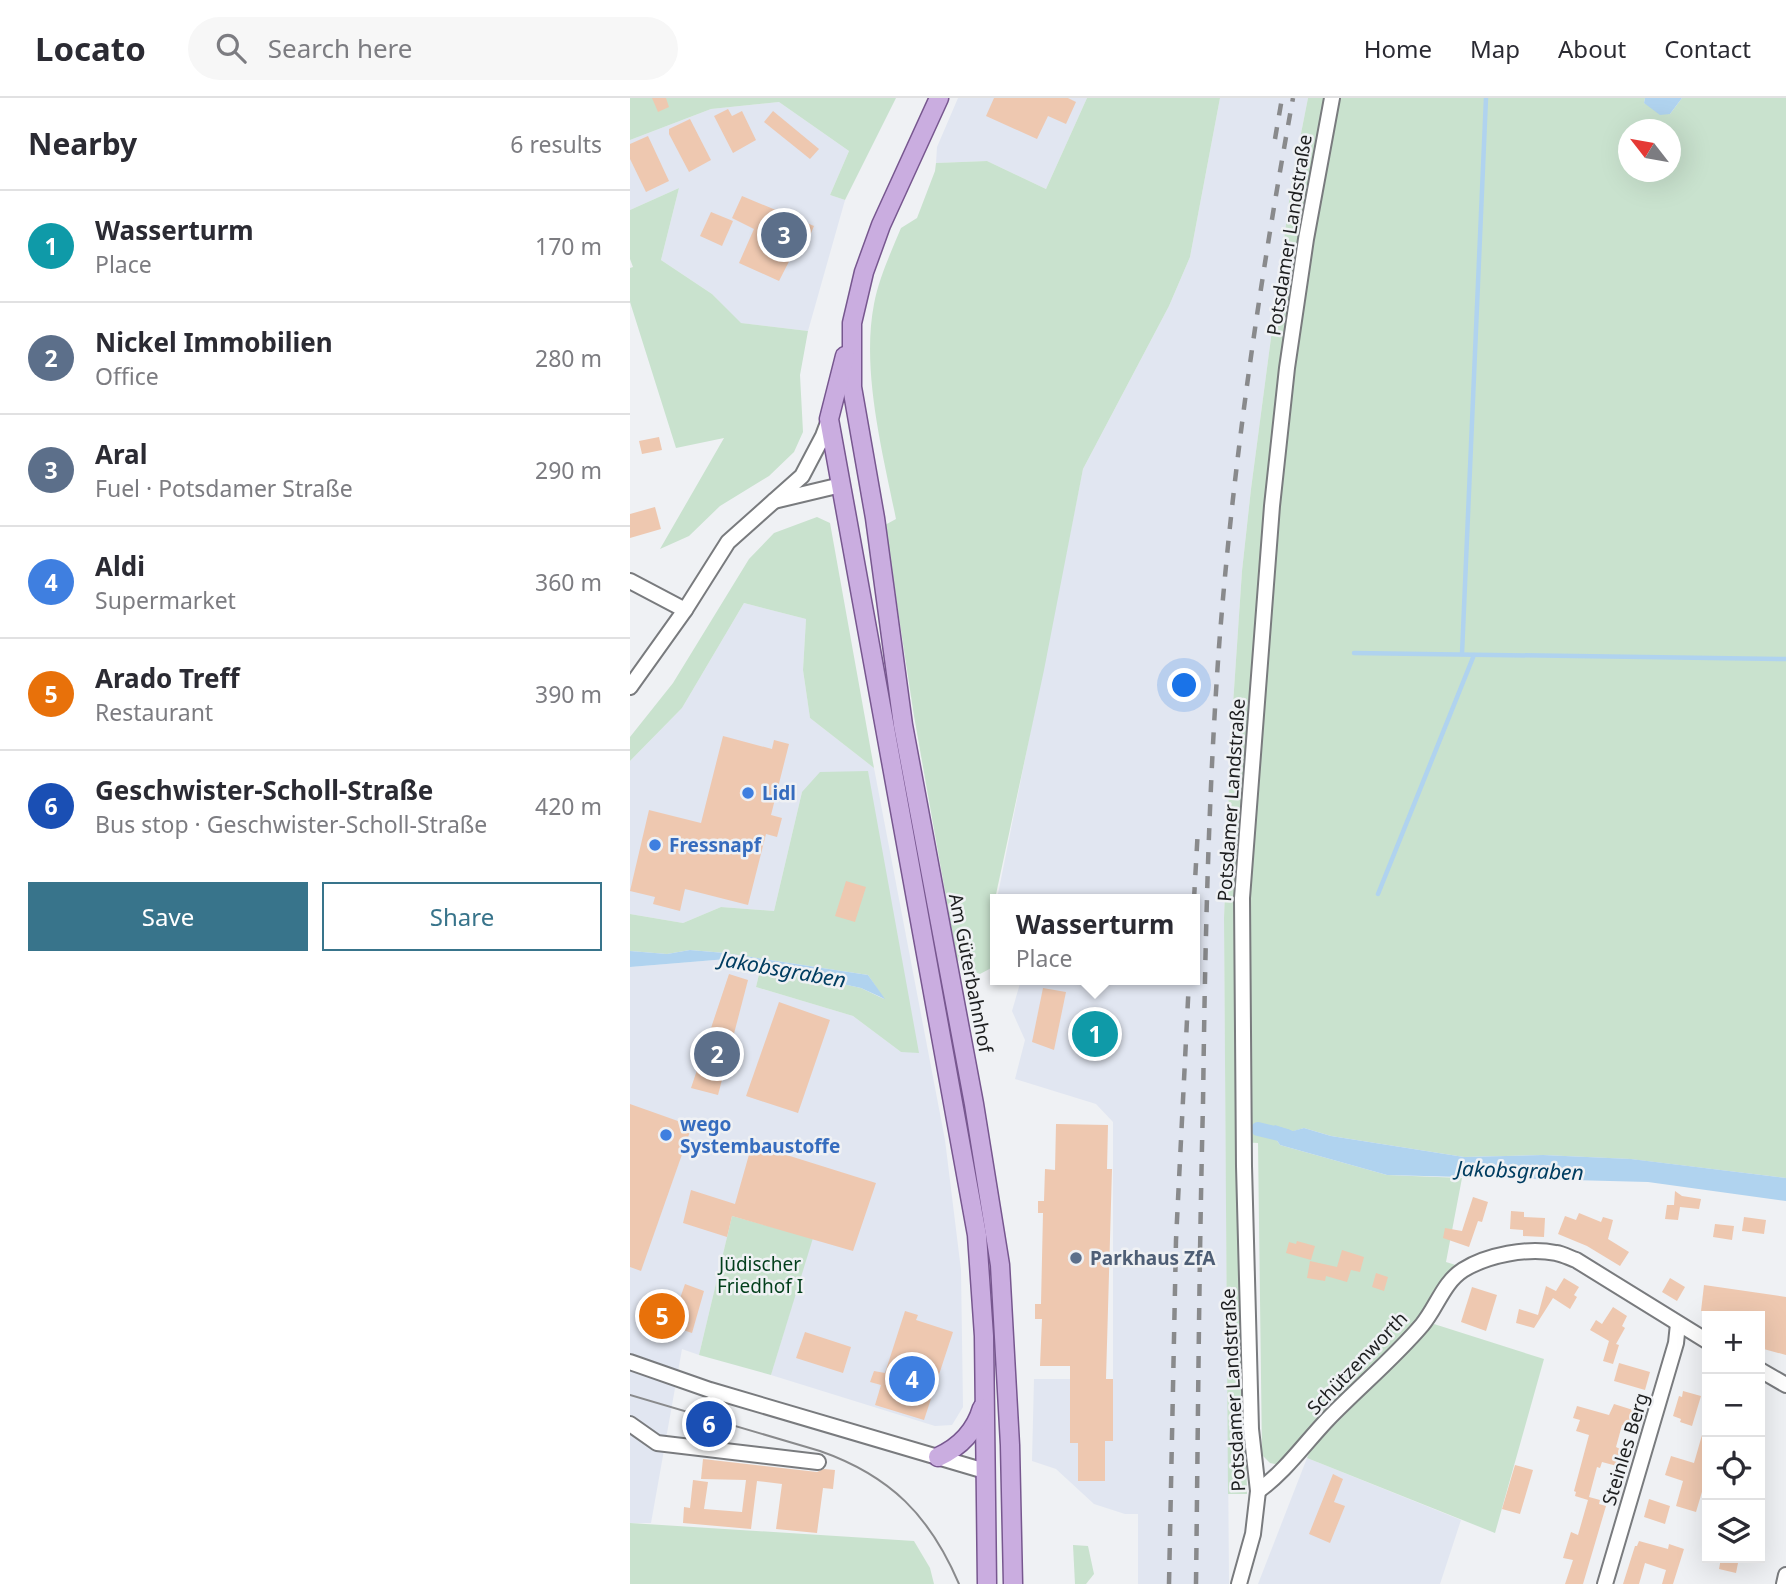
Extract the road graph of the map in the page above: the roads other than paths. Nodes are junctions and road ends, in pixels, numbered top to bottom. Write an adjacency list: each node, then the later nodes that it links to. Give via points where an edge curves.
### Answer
1 (939, 98): 3 (main road, via 881,226 864,272)
2 (1332, 98): 24 (street, Potsdamer Landstraße, via 1287,368 1242,898 1251,1429)
3 (852, 329): 4 (main road); 5 (main road, Am Güterbahnhof, via 852,387)
4 (829, 419): 6 (main road, Am Güterbahnhof); 7 (street, via 802,476)
5 (867, 479): 6 (main road); 11 (main road, Am Güterbahnhof, via 903,725)
6 (841, 485): 7 (street); 12 (main road, Am Güterbahnhof)
7 (770, 502): 9 (street, via 728,542)
8 (630, 581): 9 (street)
9 (685, 610): 10 (street)
10 (630, 687)
11 (955, 1005): 12 (main road); 23 (main road, Am Güterbahnhof, via 1000,1265)
12 (936, 1008): 18 (main road, Am Güterbahnhof, via 977,1235)
13 (1678, 1324): 14 (street, Schützenworth); 24 (street, Schützenworth, via 1558,1253 1508,1254 1480,1262 1454,1277 1423,1324 1326,1421 1278,1477); 29 (street, Steinles Berg)
14 (1702, 1338)
15 (630, 1362): 20 (street, via 710,1391)
16 (1765, 1373): 17 (street)
17 (1786, 1385)
18 (985, 1391): 20 (main road, via 974,1428 958,1446); 22 (main road, Am Güterbahnhof)
19 (630, 1424): 21 (street, via 657,1443)
20 (938, 1457): 22 (street)
21 (818, 1462)
22 (985, 1471): 23 (main road); 26 (main road, Am Güterbahnhof)
23 (1011, 1478): 27 (main road, Am Güterbahnhof)
24 (1258, 1491): 28 (street, Potsdamer Landstraße)
25 (1786, 1575): 30 (street)
26 (987, 1584)
27 (1013, 1584)
28 (1239, 1584)
29 (1605, 1584)
30 (1784, 1584)

